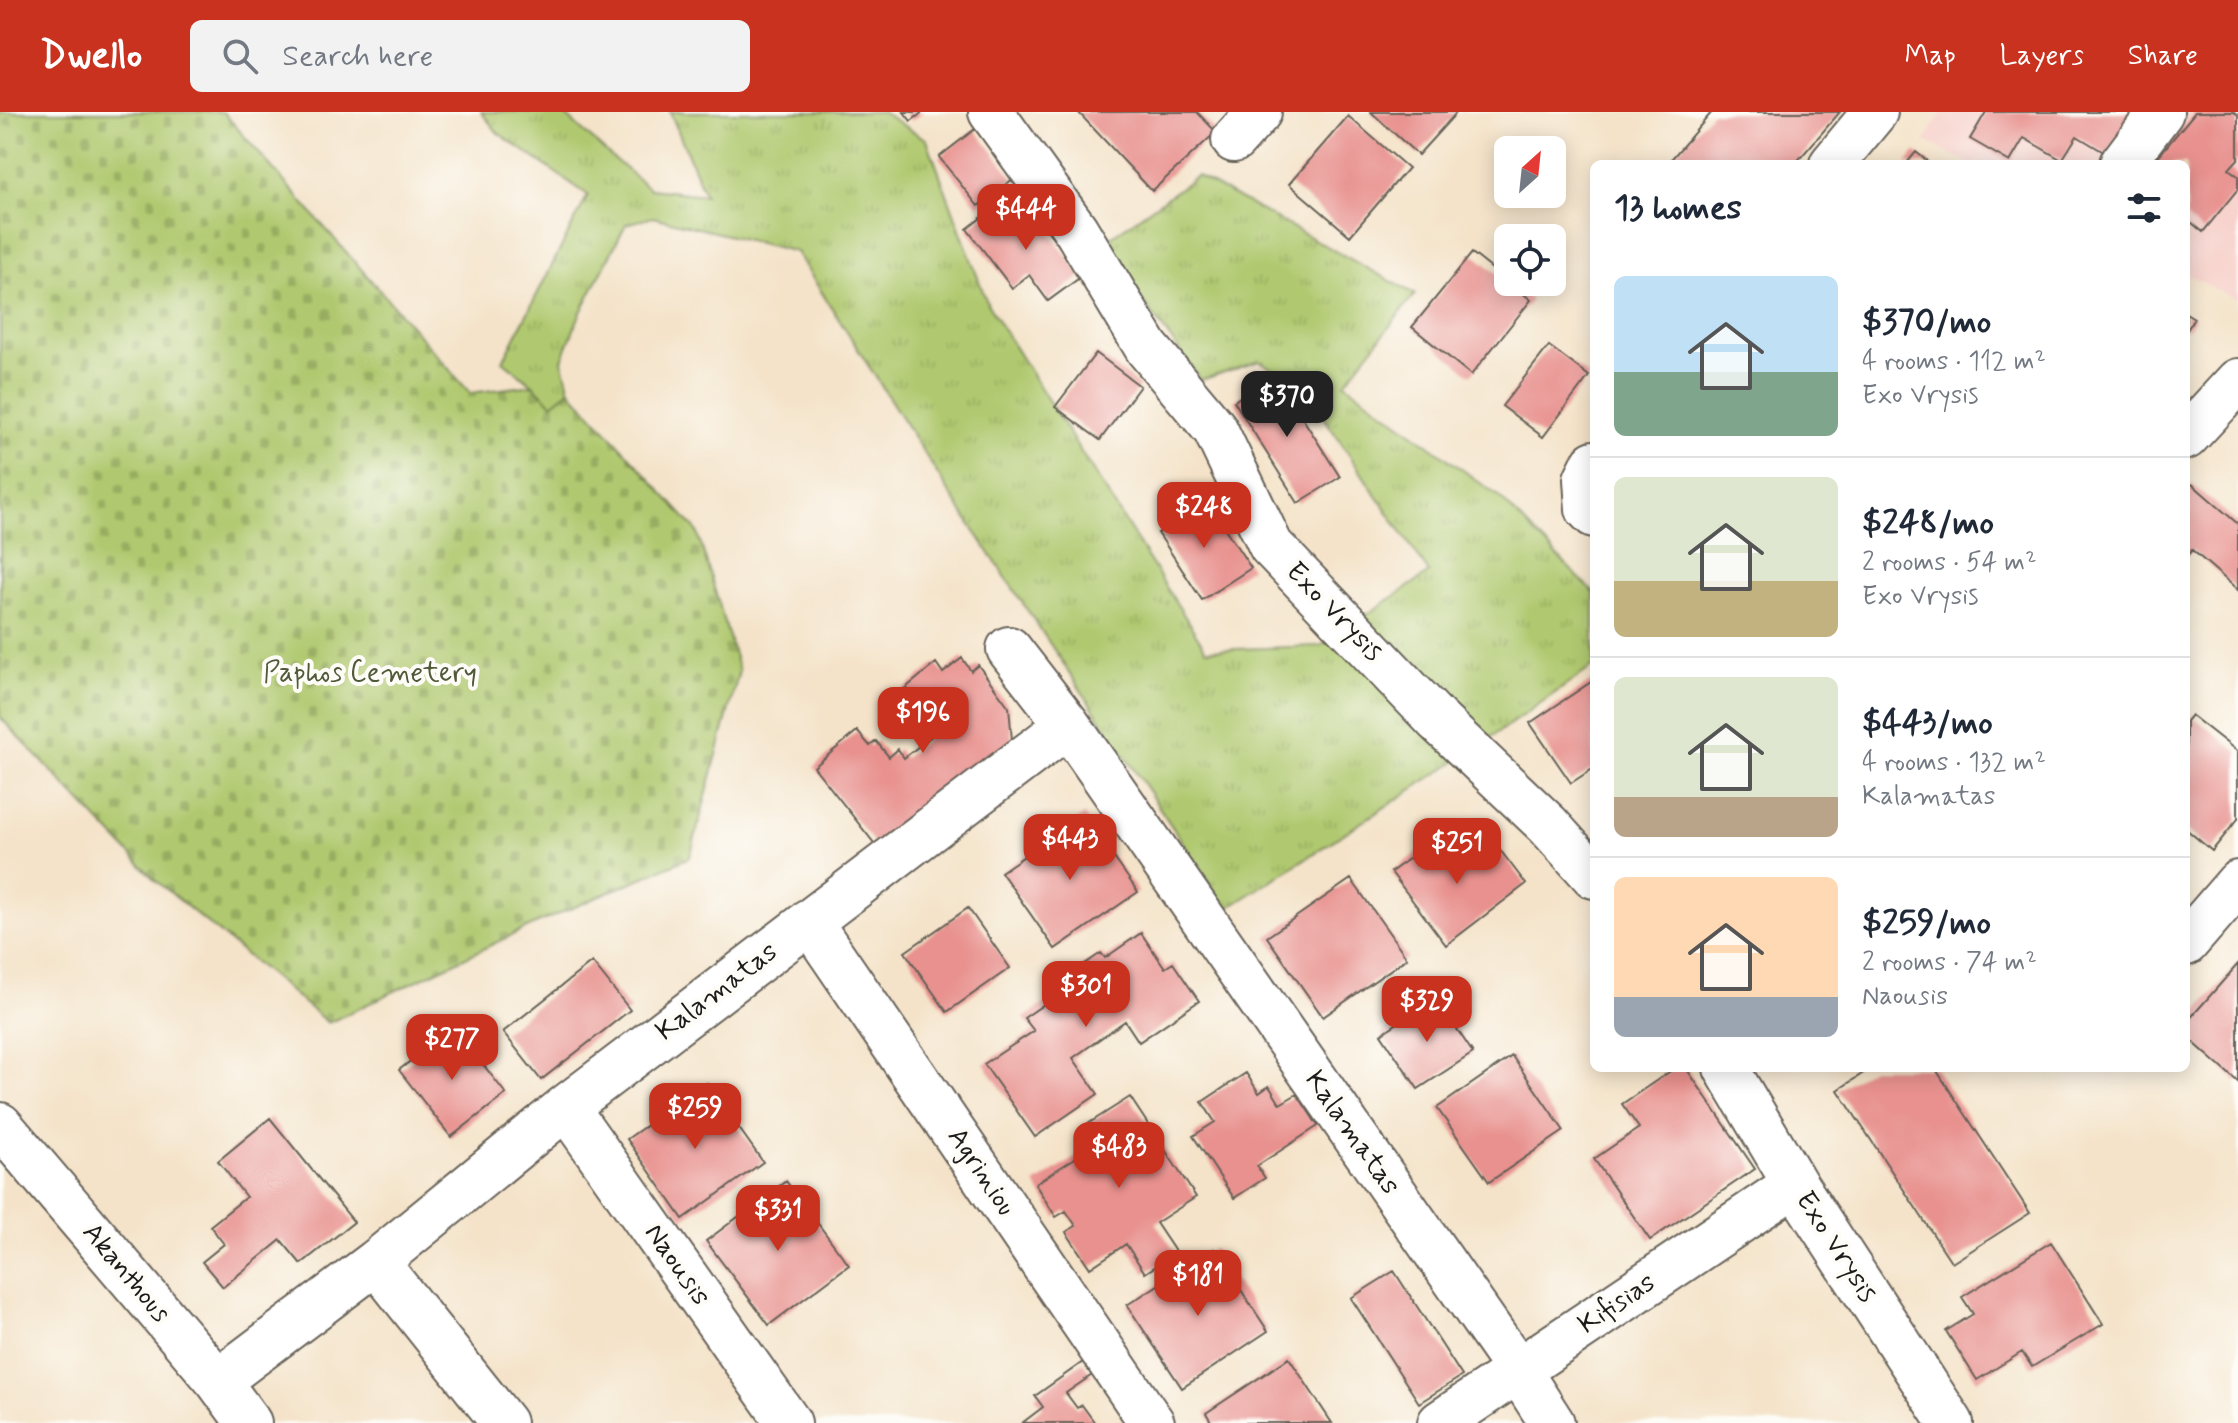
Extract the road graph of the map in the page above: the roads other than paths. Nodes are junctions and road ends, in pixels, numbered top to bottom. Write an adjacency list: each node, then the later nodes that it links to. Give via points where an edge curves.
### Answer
1 (991, 112): 10 (street, Exo Vrysis, via 1076,230 1147,348 1215,429 1271,546)
2 (1875, 112): 4 (street)
3 (2161, 112): 5 (street)
4 (1835, 160)
5 (2125, 160)
6 (2238, 381): 7 (street)
7 (2190, 433)
8 (1009, 649): 9 (street, Kalamatas)
9 (1068, 725): 12 (street, Kalamatas); 19 (street, Kalamatas)
10 (1590, 872)
11 (2238, 883): 13 (street)
12 (809, 921): 15 (street, Kalamatas); 24 (street, Agriniou)
13 (2190, 938)
14 (1728, 1072): 17 (street, Exo Vrysis)
15 (566, 1107): 18 (street, Kalamatas); 23 (street, Naousis)
16 (0, 1125): 20 (street, Akanthous)
17 (1795, 1184): 19 (street, Kifisias); 27 (street, Exo Vrysis)
18 (376, 1262): 20 (street, Kalamatas); 22 (street)
19 (1518, 1370): 25 (street, Kifisias); 26 (street, Kalamatas)
20 (218, 1381): 21 (street, Akanthous)
21 (249, 1423)
22 (504, 1423)
23 (789, 1423)
24 (1152, 1423)
25 (1440, 1423)
26 (1552, 1423)
27 (1951, 1423)

